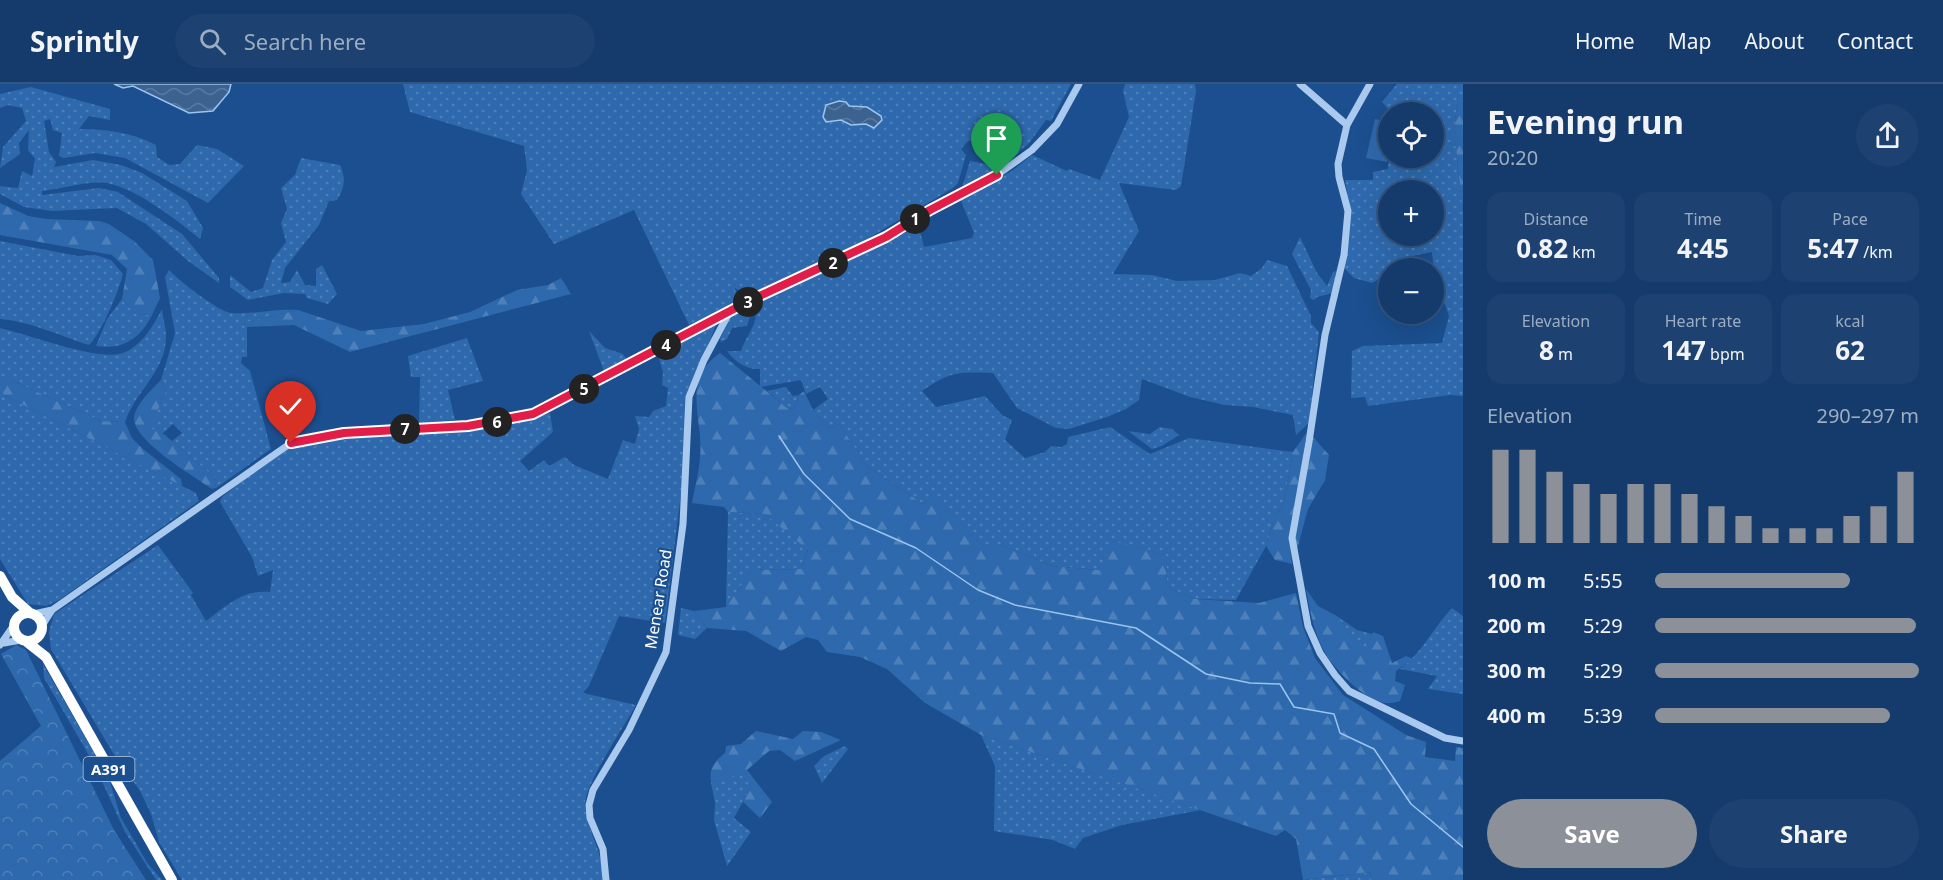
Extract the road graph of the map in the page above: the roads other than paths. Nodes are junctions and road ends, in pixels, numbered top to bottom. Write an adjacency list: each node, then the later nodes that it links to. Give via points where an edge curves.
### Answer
1 (1079, 84): 5 (street, via 1051,132 1012,166 886,237)
2 (1300, 84): 4 (street)
3 (1370, 84): 4 (street)
4 (1347, 125): 15 (street, via 1338,164 1348,211 1344,255 1324,335 1292,538 1308,626 1320,653 1349,692 1445,738)
5 (730, 311): 8 (street, via 533,414 468,426 344,433 291,443); 17 (street, Menear Road, via 689,397 683,524 666,651 629,730 593,790 589,805 603,849)
6 (0, 576): 7 (highway)
7 (12, 597): 9 (highway); 10 (highway)
8 (52, 610): 9 (street); 11 (street)
9 (32, 613): 10 (highway, via 21,614); 11 (highway)
10 (14, 623): 12 (highway, via 15,634); 13 (street)
11 (42, 628): 12 (highway, via 36,639); 14 (highway, A391)
12 (24, 641): 13 (street); 14 (highway, A391)
13 (2, 644)
14 (46, 657): 16 (highway, A391)
15 (1463, 741)
16 (172, 880)
17 (606, 880)

